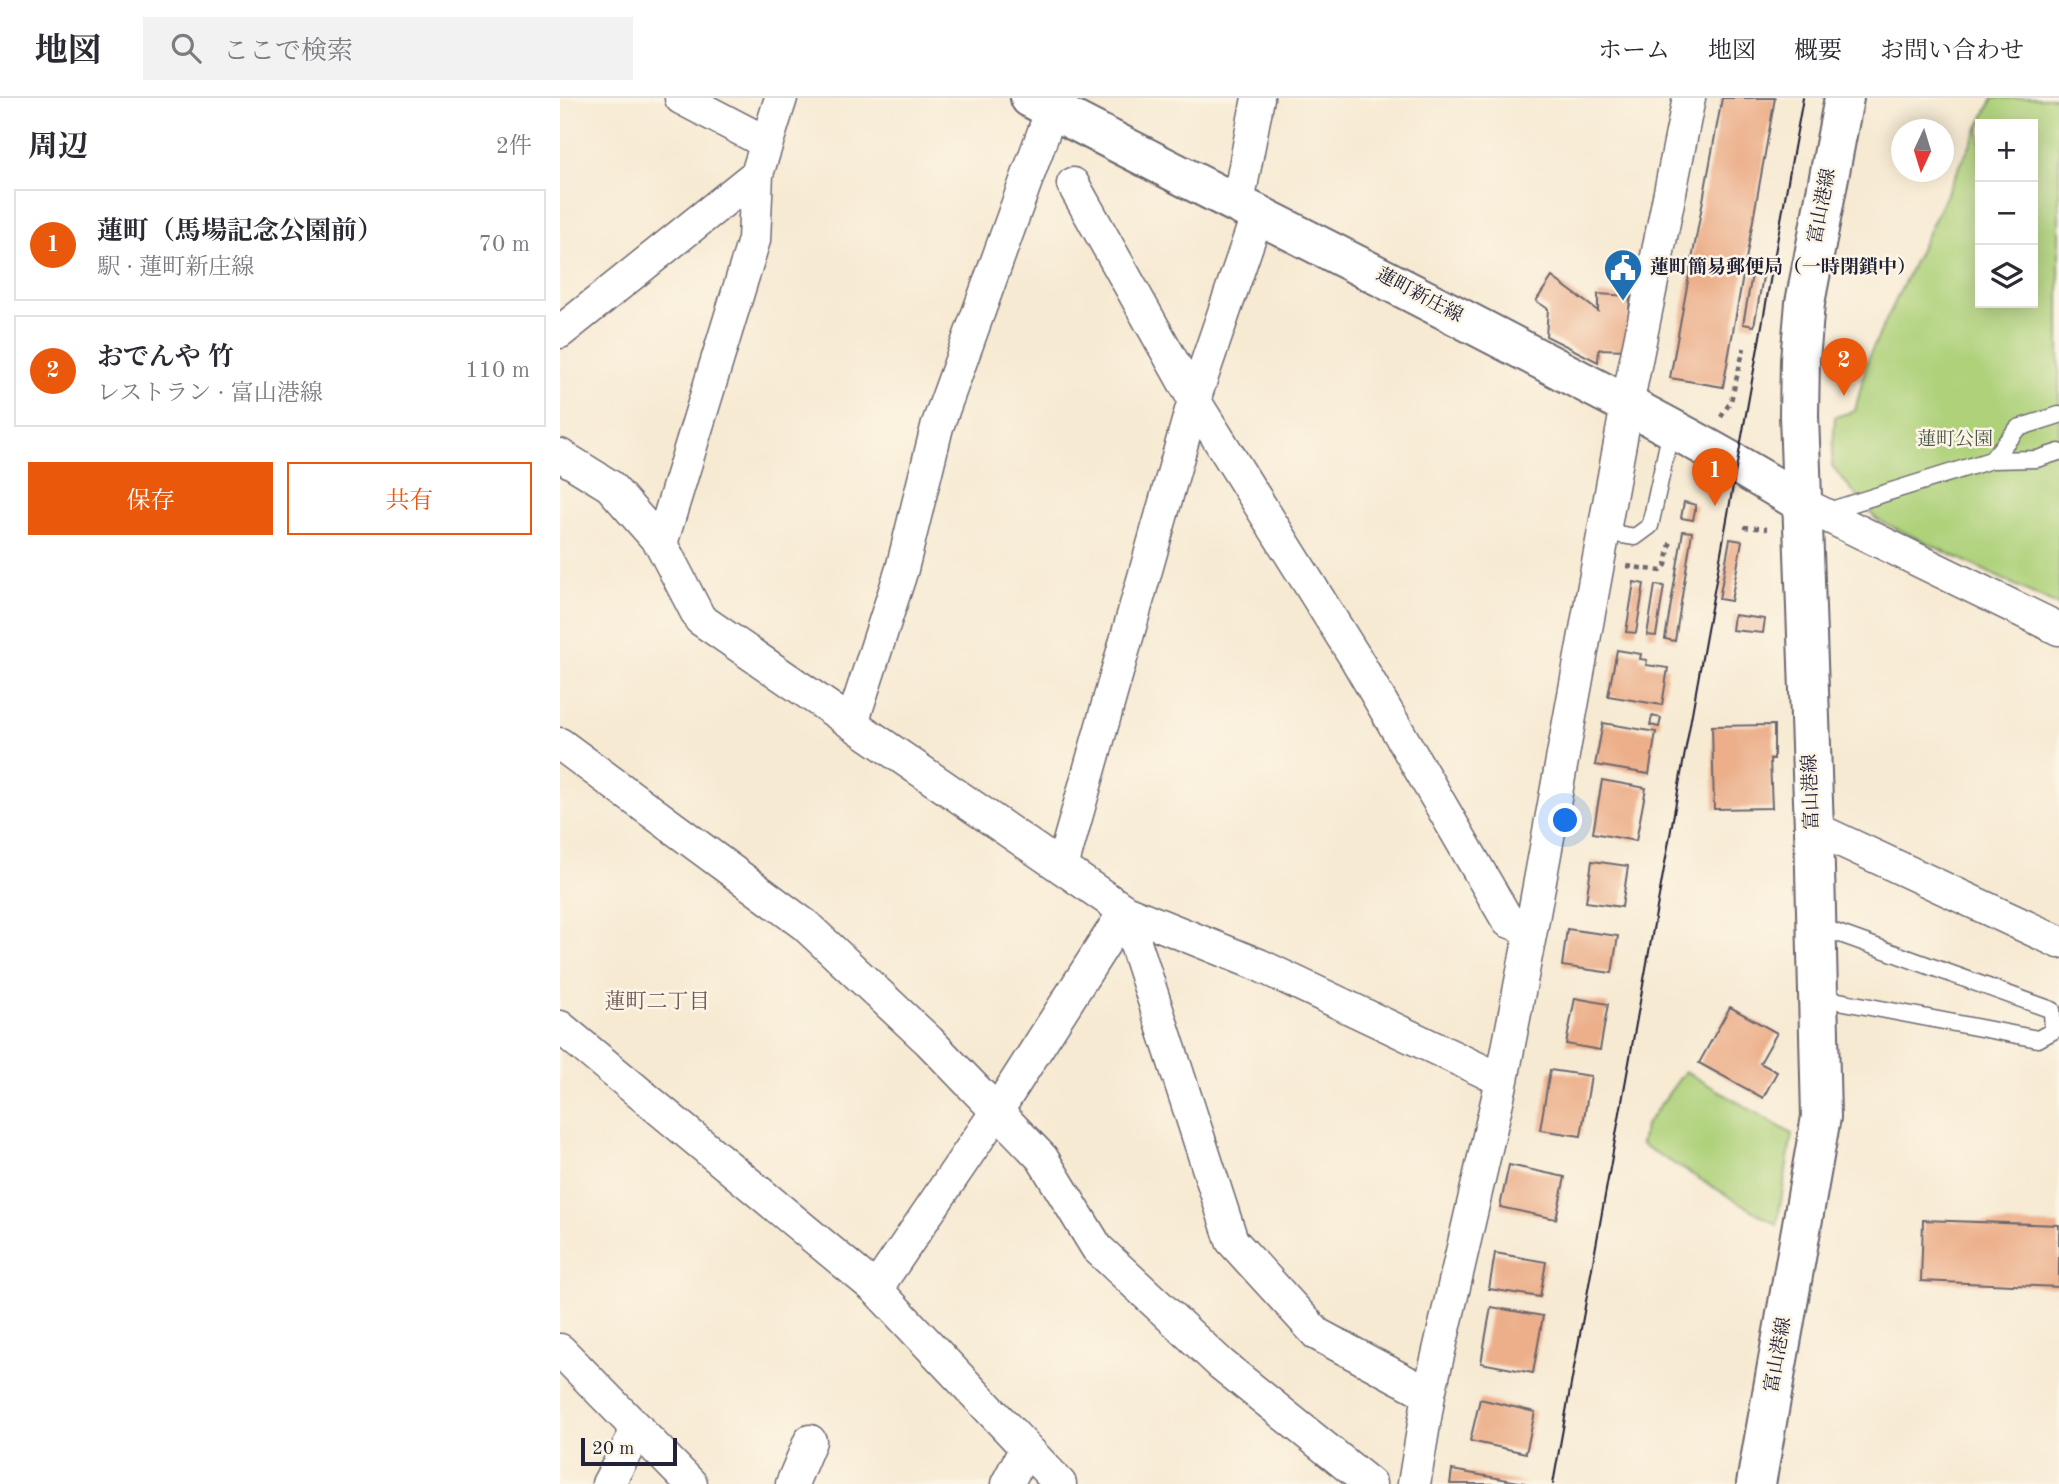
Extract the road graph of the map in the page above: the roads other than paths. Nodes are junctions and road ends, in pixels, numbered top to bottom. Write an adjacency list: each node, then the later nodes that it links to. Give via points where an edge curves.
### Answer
1 (681, 98): 7 (street)
2 (781, 98): 7 (street)
3 (1258, 98): 10 (street)
4 (1689, 98): 13 (street)
5 (1844, 98): 19 (main road, 富山港線, via 1805,303 1800,360)
6 (1041, 104): 10 (main road, 蓮町新庄線); 23 (street, via 937,427 902,569)
7 (767, 142): 8 (street)
8 (757, 174): 11 (street); 21 (street, via 754,240)
9 (1073, 184): 12 (street)
10 (1248, 208): 12 (street); 13 (main road, 蓮町新庄線)
11 (560, 332)
12 (1194, 400): 26 (street); 29 (street, via 1354,657 1508,922)
13 (1627, 405): 15 (main road, 蓮町新庄線); 20 (street)
14 (2059, 415): 18 (lane, via 2018,428)
15 (1688, 438): 19 (main road, 蓮町新庄線, via 1736,462); 20 (lane, via 1650,526 1635,537)
16 (2059, 452): 18 (lane, via 2037,459)
17 (560, 455): 21 (street, via 610,486)
18 (1991, 460): 19 (lane)
19 (1801, 515): 22 (street); 25 (main road, 富山港線)
20 (1604, 532): 29 (street)
21 (661, 544): 23 (street, via 700,619)
22 (2059, 629)
23 (852, 723): 26 (street)
24 (560, 744): 35 (street, via 805,925)
25 (1814, 828): 28 (main road, 富山港線); 30 (street)
26 (1062, 867): 27 (street)
27 (1125, 911): 34 (street, via 1259,965); 35 (street); 38 (street, via 1232,1241 1317,1334)
28 (1816, 925): 31 (main road, 富山港線); 33 (lane, via 2052,1010)
29 (1531, 930): 34 (street)
30 (2059, 942)
31 (1818, 997): 33 (lane, via 2038,1039); 49 (main road, 富山港線, via 1821,1117)
32 (560, 1027): 36 (street)
33 (2056, 1033)
34 (1502, 1080): 38 (street)
35 (997, 1111): 36 (street); 47 (street, via 1042,1158 1097,1248 1221,1364)
36 (876, 1289): 41 (street)
37 (560, 1350): 39 (street)
38 (1429, 1394): 48 (street)
39 (638, 1429): 42 (street); 43 (street)
40 (810, 1441): 44 (street)
41 (1026, 1448): 45 (street); 46 (street)
42 (608, 1484)
43 (691, 1484)
44 (792, 1484)
45 (1007, 1484)
46 (1060, 1484)
47 (1370, 1484)
48 (1414, 1484)
49 (1756, 1484)

